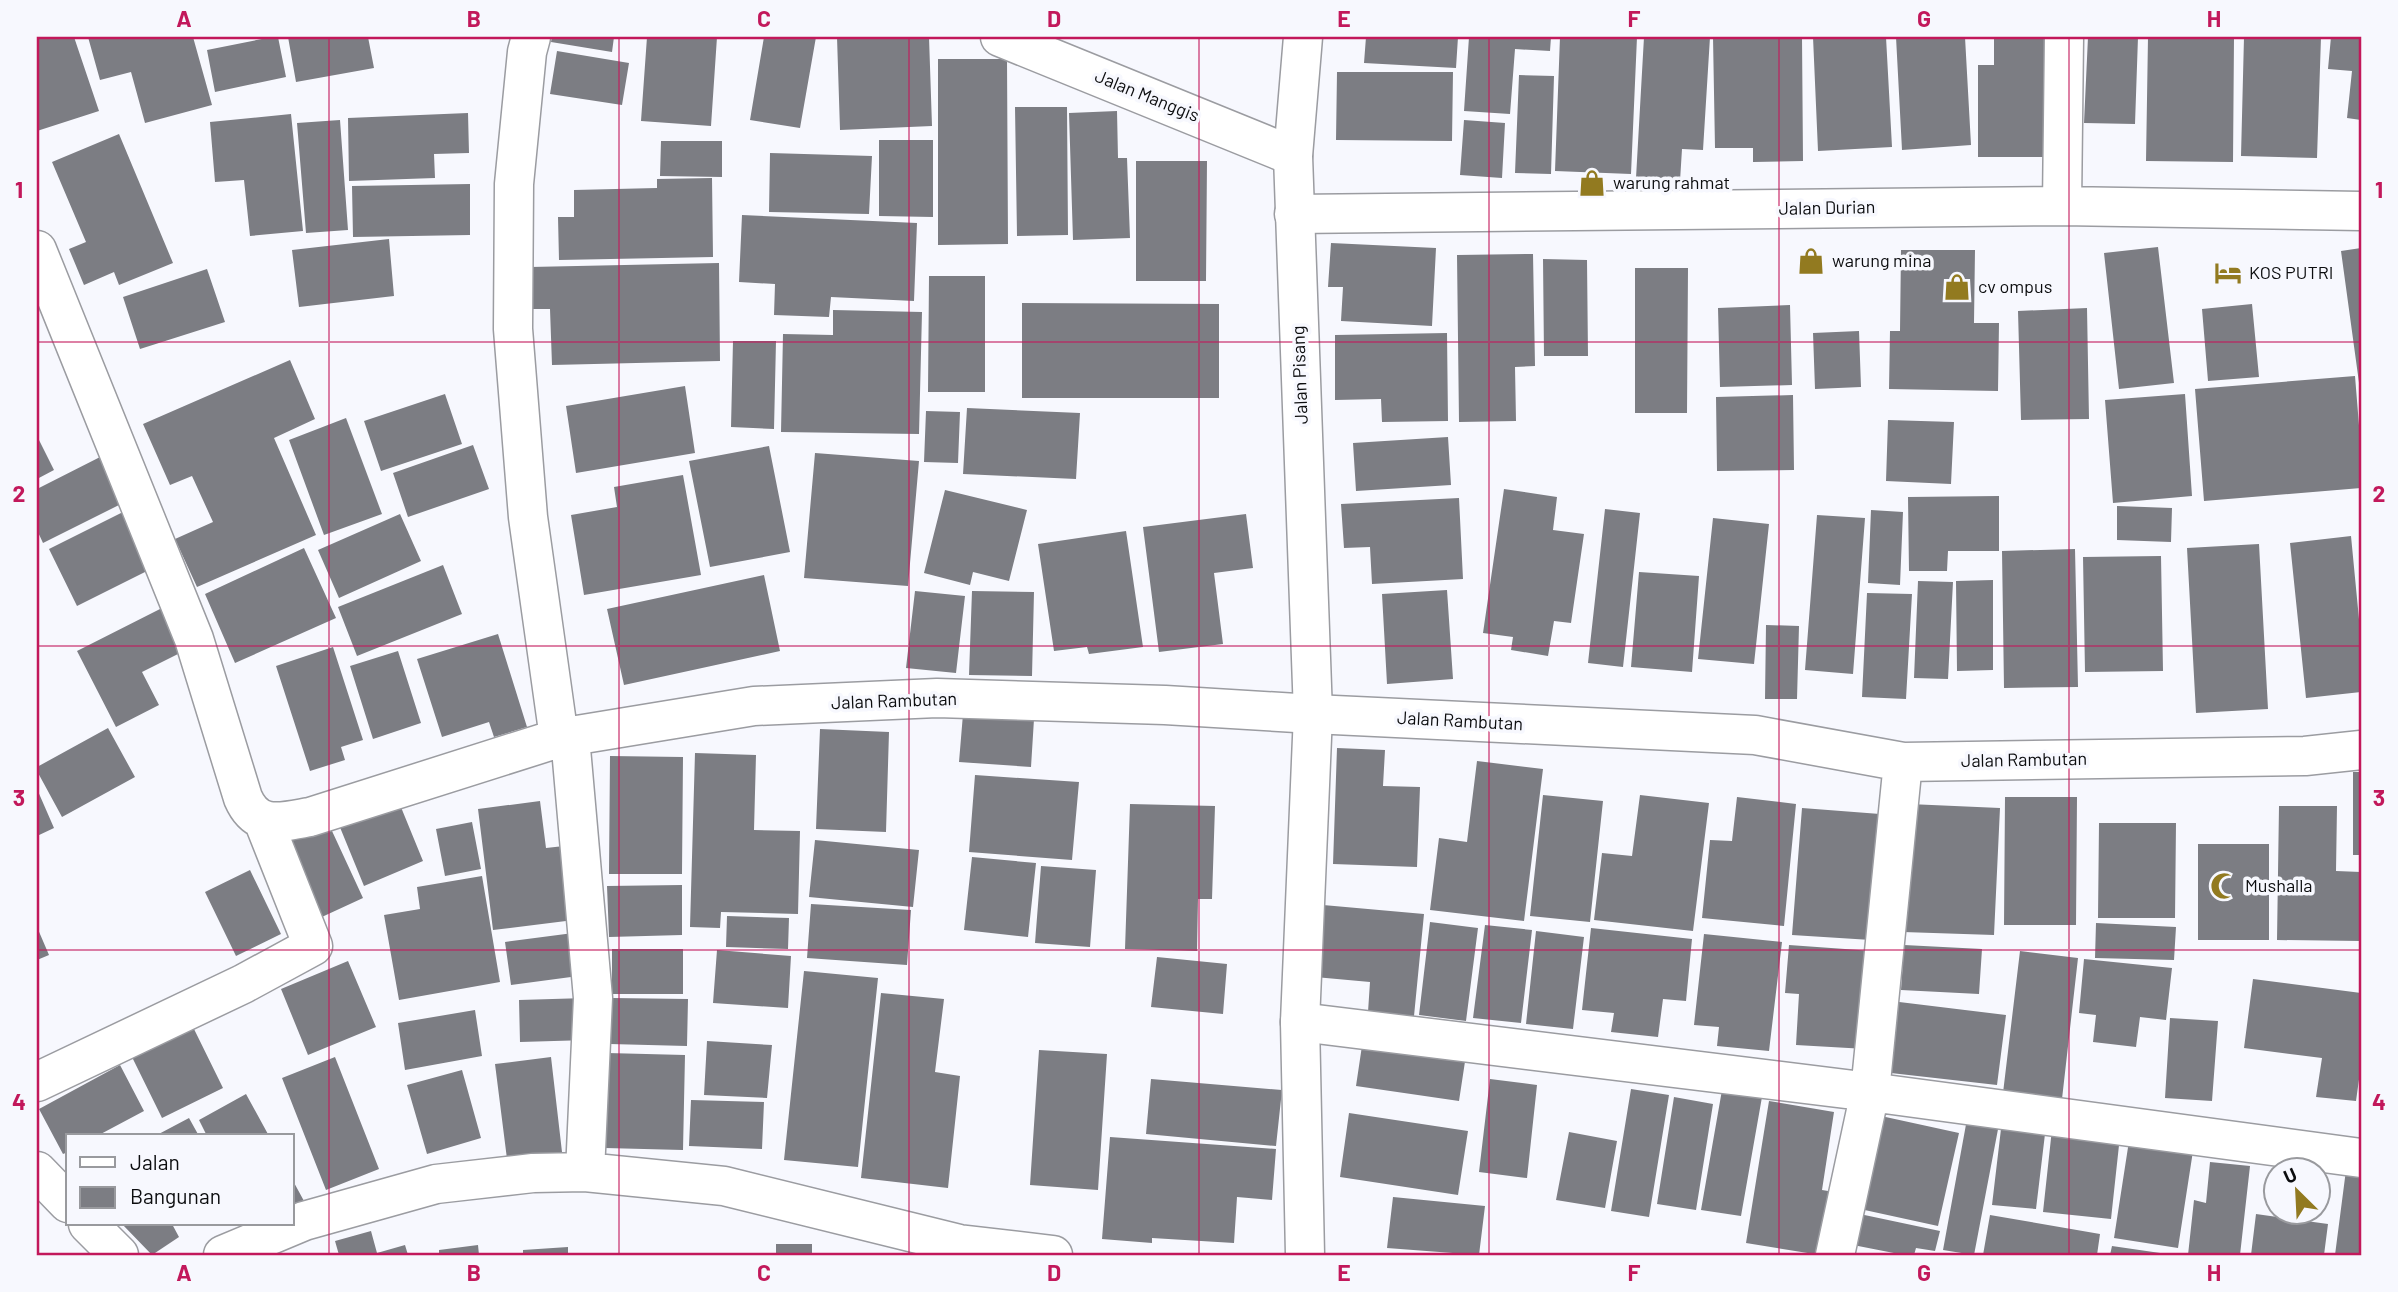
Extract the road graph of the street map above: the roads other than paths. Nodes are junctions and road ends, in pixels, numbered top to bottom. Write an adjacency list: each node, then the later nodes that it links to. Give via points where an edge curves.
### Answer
1 (531, 37): 11 (street, via 514,184 513,329 528,517)
2 (1000, 37): 5 (street, Jalan Manggis)
3 (1304, 37): 5 (street, Jalan Pisang)
4 (2064, 37): 6 (street)
5 (1293, 156): 8 (street, Jalan Pisang)
6 (2062, 206): 7 (street, Jalan Durian); 8 (street, Jalan Durian)
7 (2361, 211)
8 (1294, 214): 10 (street, Jalan Pisang)
9 (37, 250): 14 (street, via 194,639 243,798)
10 (1313, 714): 11 (street, Jalan Rambutan, via 937,698 754,706); 13 (street, Jalan Rambutan, via 1755,734); 15 (street, Jalan Pisang)
11 (565, 738): 14 (street, Jalan Rambutan, via 310,817); 20 (street, via 593,998)
12 (2361, 750): 13 (street, Jalan Rambutan, via 2305,756)
13 (1903, 762): 17 (street)
14 (263, 820): 16 (street, via 313,946)
15 (1300, 1021): 17 (street); 29 (street, Jalan Pisang)
16 (37, 1082)
17 (1870, 1092): 18 (street); 30 (street)
18 (2361, 1158)
19 (37, 1171): 21 (street)
20 (585, 1172): 22 (street, via 533,1172 436,1184); 25 (street, via 724,1186)
21 (66, 1201)
22 (294, 1225)
23 (90, 1226): 26 (street)
24 (292, 1226): 27 (street)
25 (959, 1250): 28 (street)
26 (119, 1255)
27 (223, 1255)
28 (1053, 1255)
29 (1305, 1255)
30 (1835, 1255)

